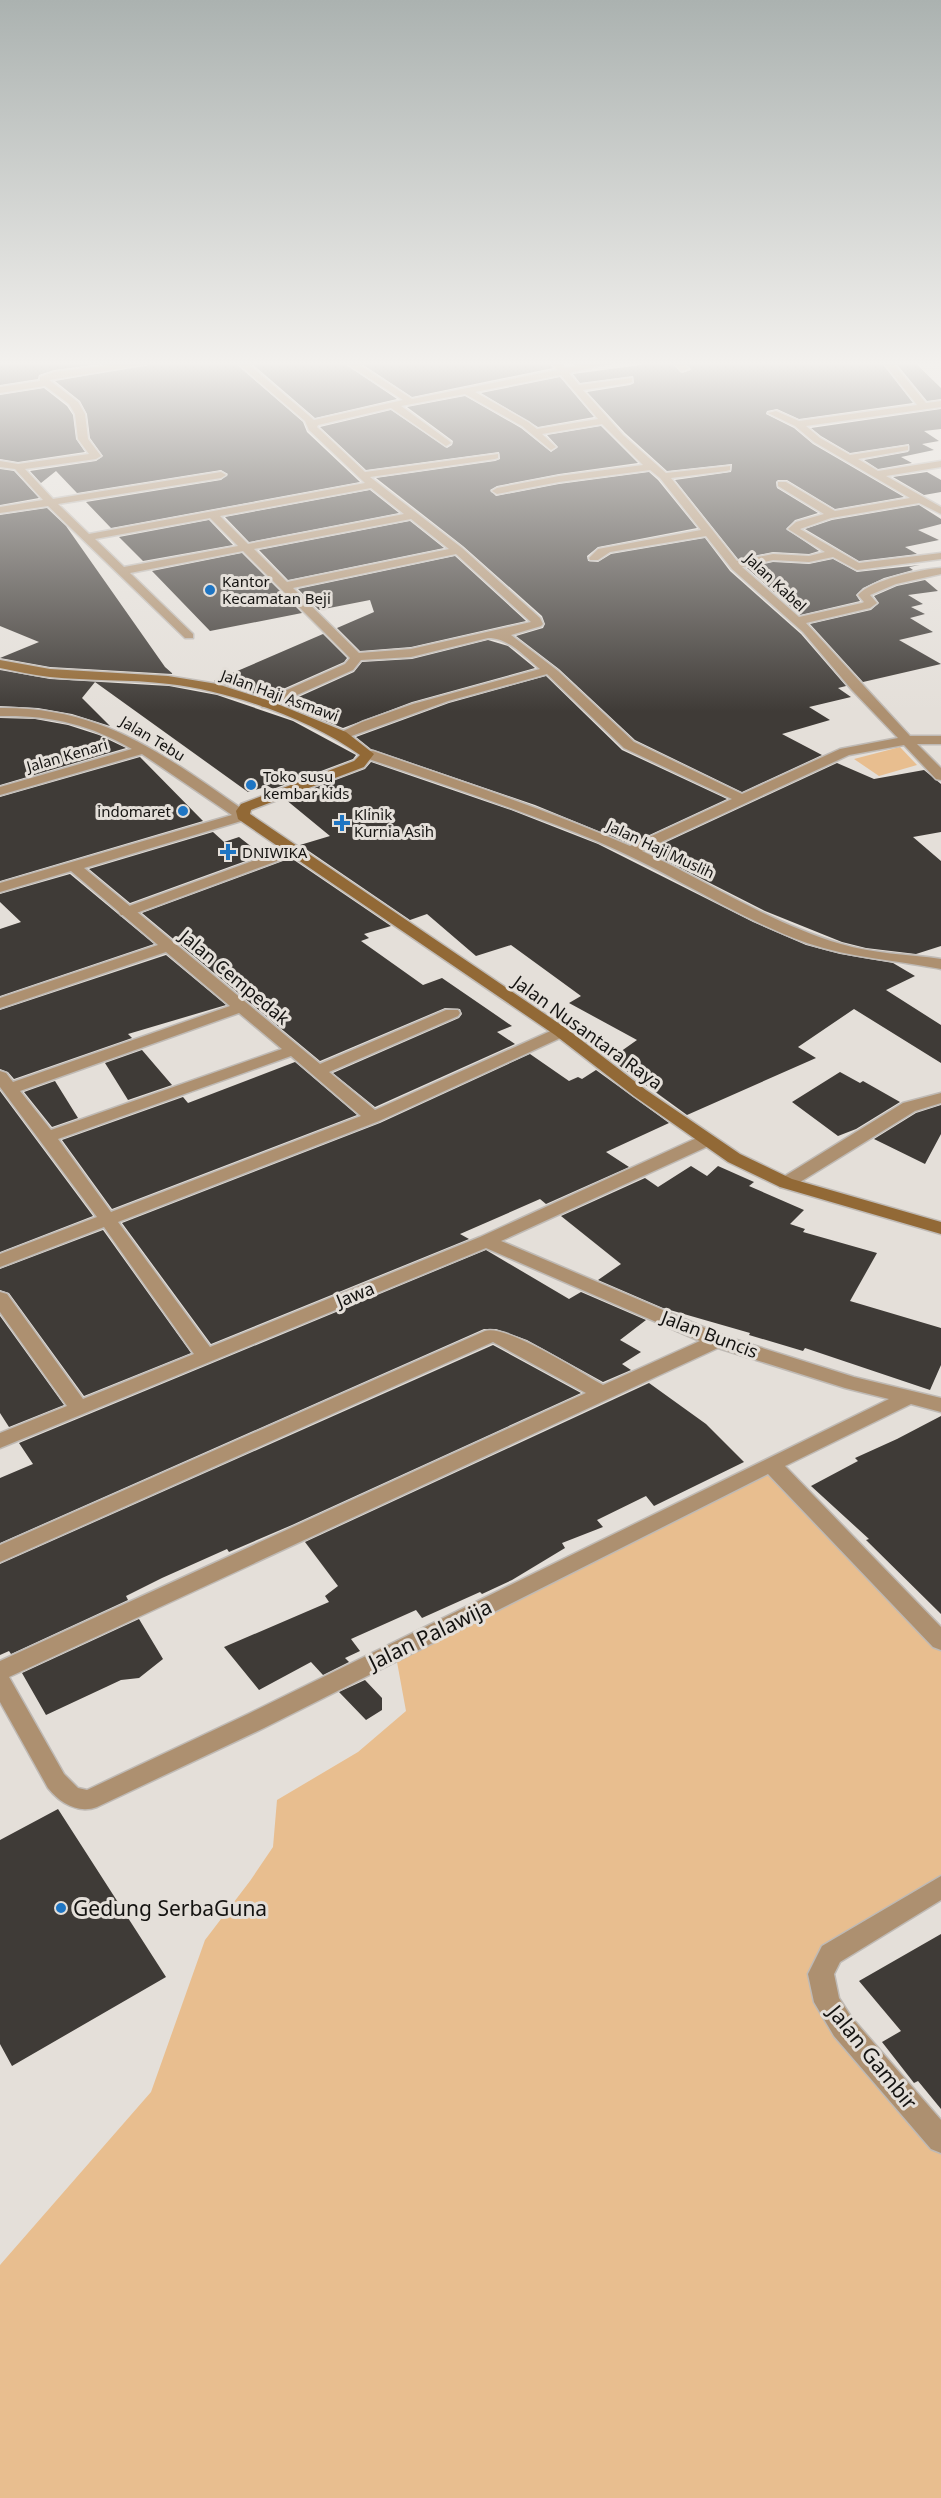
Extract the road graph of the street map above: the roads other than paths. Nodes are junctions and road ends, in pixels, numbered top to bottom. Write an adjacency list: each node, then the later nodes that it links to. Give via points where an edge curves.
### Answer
1 (29, 479): 11 (street)
2 (198, 479): 11 (street)
3 (366, 479): 8 (street)
4 (562, 479): 9 (street)
5 (666, 479): 17 (street, Jalan Kabel)
6 (885, 479): 10 (street)
7 (782, 484): 16 (street)
8 (373, 485): 14 (street); 15 (street)
9 (497, 491)
10 (921, 499): 13 (street); 16 (street)
11 (50, 502): 12 (street); 18 (street)
12 (0, 510)
13 (941, 511)
14 (212, 514): 18 (street); 19 (street)
15 (414, 515): 19 (street); 20 (street)
16 (833, 515): 21 (street, via 793,528)
17 (709, 532): 23 (street, via 610,549); 24 (street, Jalan Kabel)
18 (88, 537): 25 (street)
19 (246, 547): 25 (street); 27 (street)
20 (458, 550): 27 (street); 29 (street, via 537,621 536,626)
21 (833, 554): 22 (street, via 861,568); 24 (street, via 809,559 773,557)
22 (938, 557): 26 (street, via 932,562)
23 (594, 558)
24 (735, 565): 28 (street, Jalan Kabel)
25 (123, 571): 30 (street)
26 (940, 572): 28 (street, via 893,581 866,593 871,603 866,606)
27 (286, 586): 31 (street)
28 (797, 621): 37 (street, Jalan Kabel)
29 (500, 633): 31 (street, via 405,655); 33 (street)
30 (189, 636)
31 (356, 657): 34 (street, via 349,667)
32 (0, 664): 34 (street, Jalan Haji Asmawi, via 64,675 185,682)
33 (549, 670): 36 (street, via 396,712); 43 (street, via 629,745)
34 (266, 704): 36 (street, Jalan Haji Asmawi)
35 (0, 712): 39 (street, Jalan Tebu, via 45,712 104,728)
36 (340, 735): 40 (street, Jalan Haji Asmawi)
37 (908, 740): 38 (street); 41 (street, Jalan Kabel); 43 (street, via 845,752)
38 (941, 740)
39 (144, 750): 42 (street, Jalan Kenari); 44 (street, Jalan Tebu)
40 (368, 754): 44 (street, via 359,764 251,804); 46 (street, Jalan Haji Muslih, via 519,806)
41 (941, 776)
42 (0, 791)
43 (744, 800): 46 (street)
44 (243, 813): 45 (street, Jalan Nusantara Raya); 47 (street)
45 (294, 850): 49 (street); 55 (street, Jalan Nusantara Raya)
46 (630, 851): 51 (street, Jalan Haji Muslih, via 806,938 855,952)
47 (73, 866): 48 (street); 49 (street, Jalan Cempedak)
48 (0, 888)
49 (126, 912): 50 (street, Jalan Cempedak)
50 (168, 946): 52 (street); 53 (street, Jalan Cempedak)
51 (941, 964)
52 (0, 1003)
53 (241, 1007): 56 (street, Jalan Cempedak); 58 (street)
54 (452, 1013): 57 (street)
55 (561, 1032): 60 (street); 62 (street, Jalan Nusantara Raya)
56 (293, 1050): 57 (street, Jalan Cempedak); 61 (street)
57 (318, 1071): 60 (street, Jalan Cempedak)
58 (5, 1083): 61 (street)
59 (941, 1098): 63 (street, via 909,1107)
60 (372, 1117): 64 (street)
61 (48, 1137): 64 (street)
62 (708, 1140): 63 (street, Jalan Nusantara Raya, via 741,1162); 66 (street, Jawa)
63 (786, 1183): 65 (street, Jalan Nusantara Raya)
64 (108, 1221): 67 (street); 70 (street)
65 (941, 1228)
66 (486, 1241): 69 (street, Jalan Buncis); 70 (street, Jawa)
67 (0, 1261)
68 (0, 1298): 74 (street)
69 (717, 1341): 71 (street); 72 (street, Jalan Buncis)
70 (206, 1356): 74 (street, Jawa)
71 (601, 1393): 77 (street, via 492,1335); 79 (street)
72 (910, 1397): 73 (street, Jalan Buncis); 76 (street, Jalan Palawija)
73 (941, 1405)
74 (79, 1408): 75 (street, Jawa)
75 (0, 1441)
76 (771, 1464): 78 (street); 80 (street, Jalan Palawija, via 89,1800 75,1799 61,1788)
77 (0, 1554)
78 (941, 1641)
79 (0, 1671)
80 (0, 1681)
81 (941, 1887): 82 (street, Jalan Gambir, via 831,1954 821,1974 827,2002 843,2027)
82 (941, 2140)

